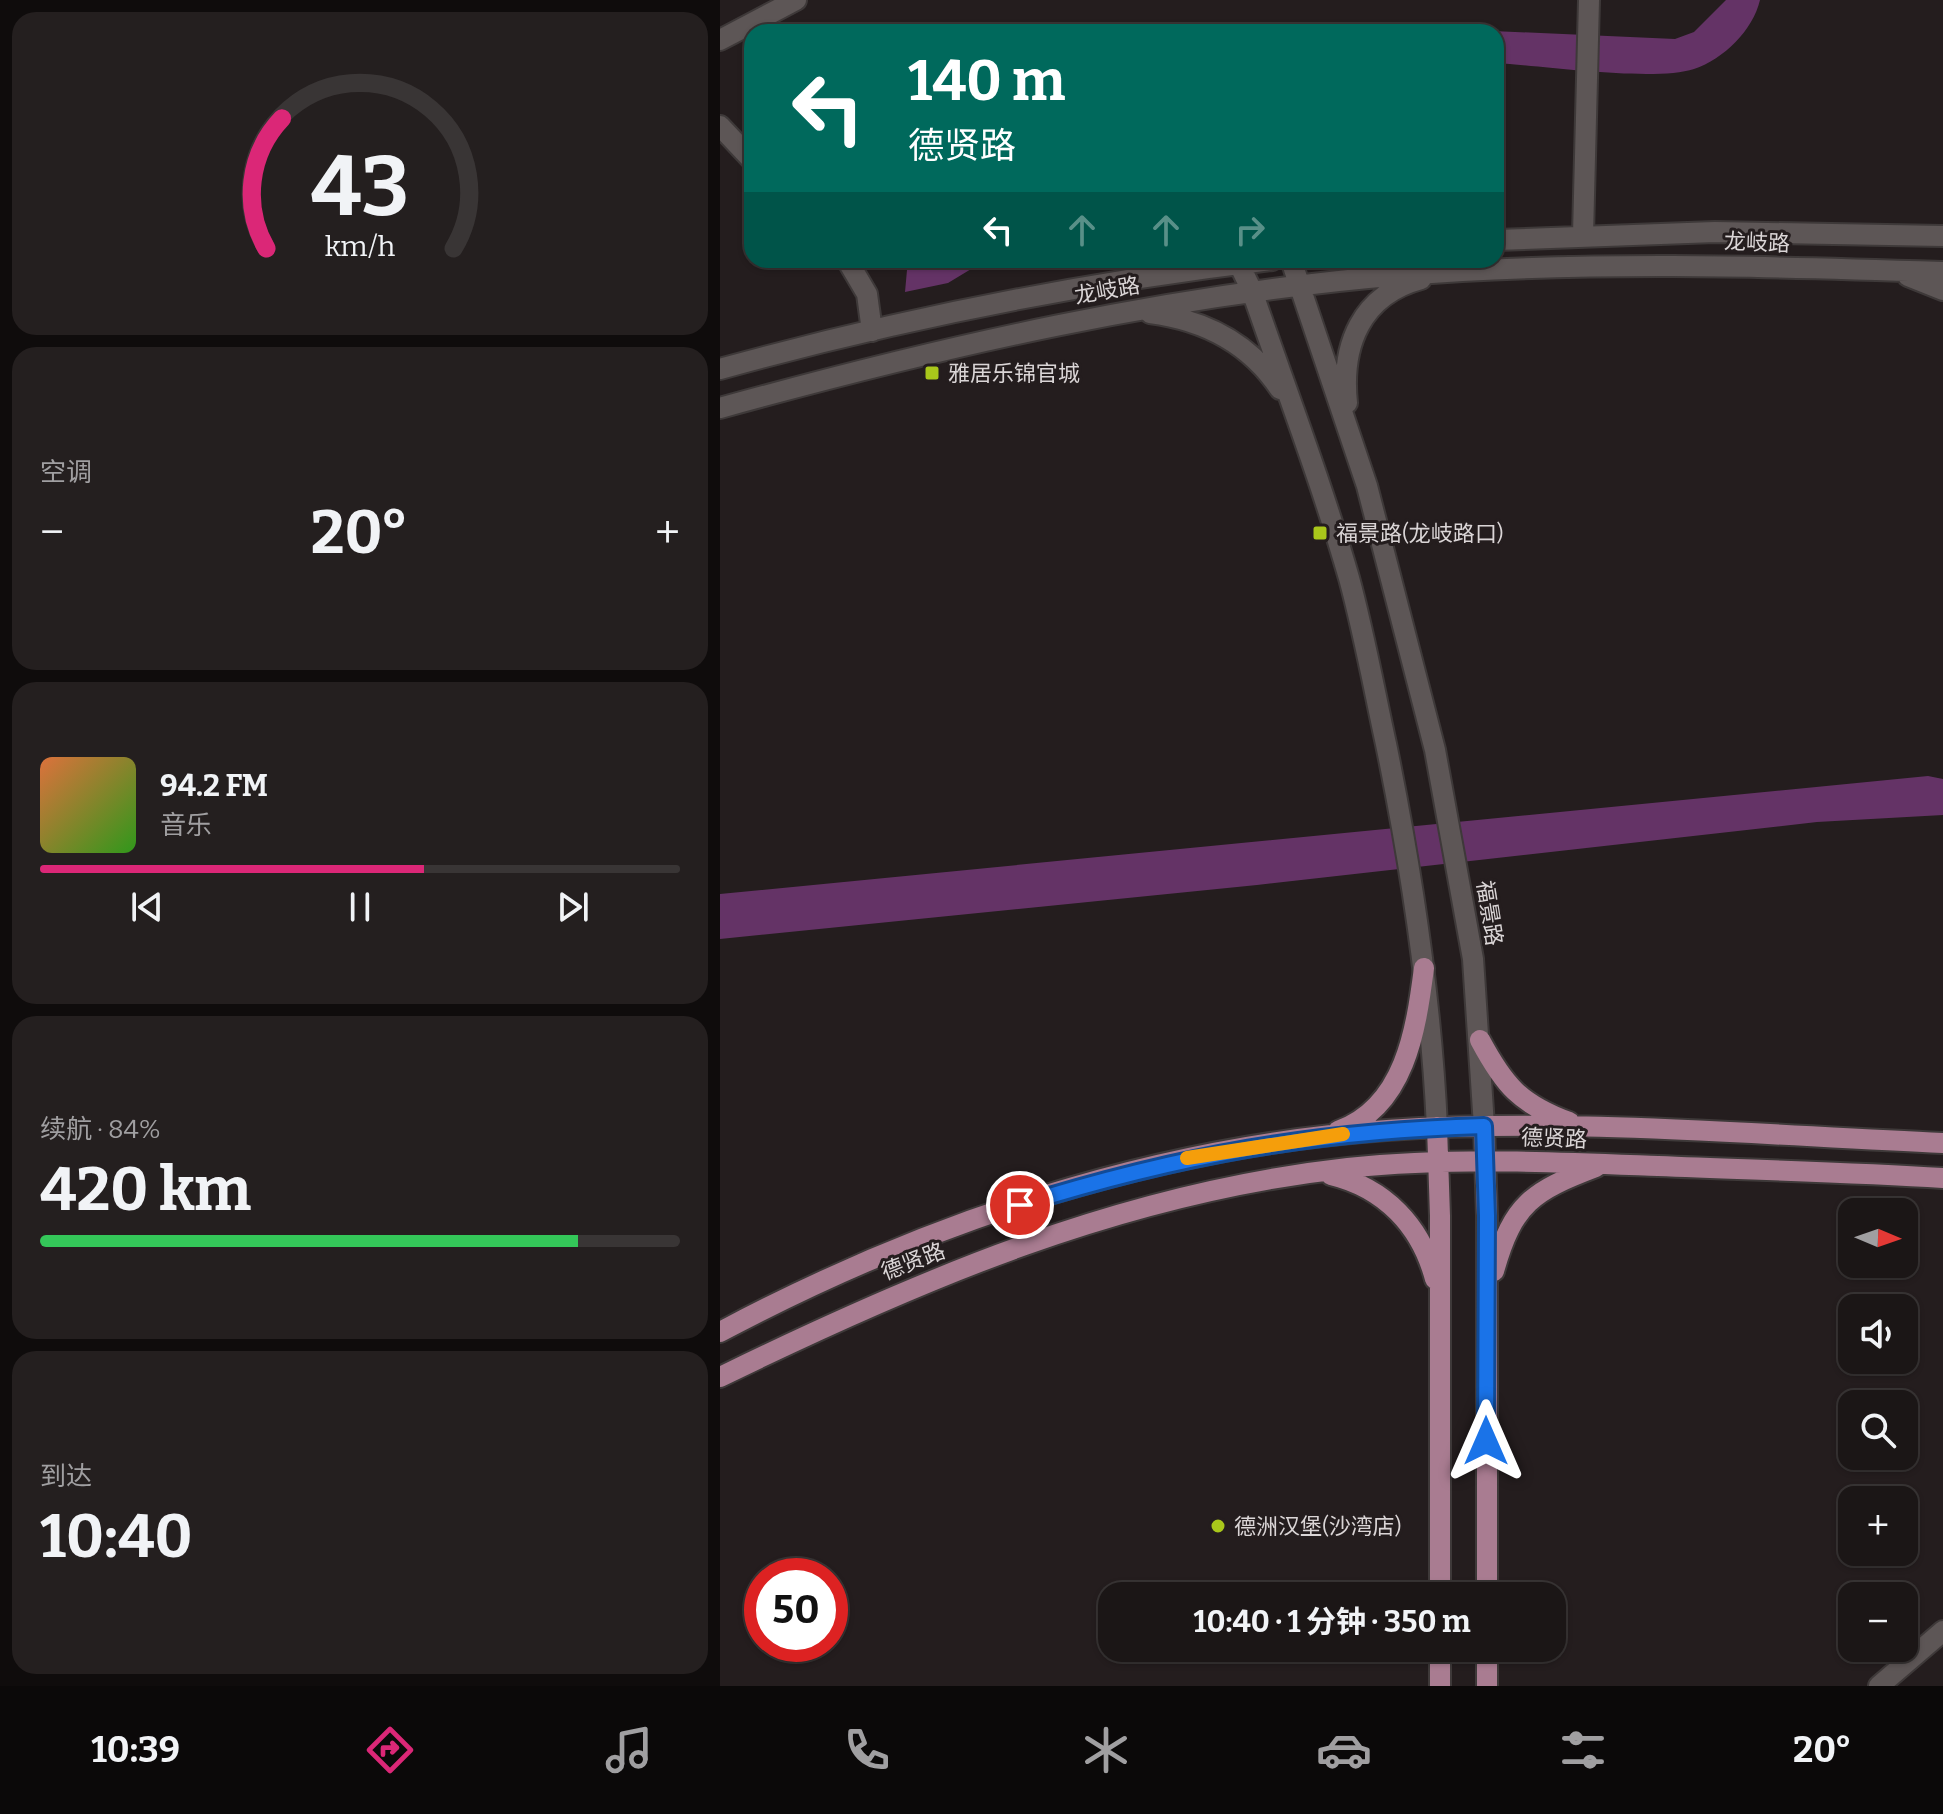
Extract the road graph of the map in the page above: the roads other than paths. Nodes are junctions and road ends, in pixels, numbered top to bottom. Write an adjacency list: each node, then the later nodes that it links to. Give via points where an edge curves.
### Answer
1 (796, 0): 3 (street)
2 (1589, 0): 9 (street)
3 (750, 24)
4 (744, 27): 5 (street)
5 (720, 40)
6 (720, 126): 7 (street)
7 (744, 152)
8 (1943, 218): 10 (street)
9 (1583, 235): 10 (street, 龙岐路); 12 (street, 龙岐路)
10 (1919, 235): 11 (street, 龙岐路)
11 (1943, 236)
12 (1504, 240)
13 (852, 268): 24 (street, via 867,294)
14 (1214, 268): 24 (street, 龙岐路)
15 (1241, 268): 22 (street)
16 (1293, 268): 20 (street, 福景路)
17 (1893, 270): 18 (street, 龙岐路, via 1673,265); 19 (street, 龙岐路); 21 (street)
18 (1451, 272): 20 (street, 龙岐路); 28 (street, via 1410,282 1382,298 1358,326 1345,367)
19 (1943, 272)
20 (1299, 286): 22 (street, 龙岐路); 28 (street, 福景路)
21 (1943, 290)
22 (1252, 291): 23 (street, 龙岐路); 27 (street)
23 (1126, 311): 26 (street, 龙岐路, via 1025,331); 27 (street, via 1177,317 1216,331 1256,359)
24 (872, 331): 25 (street, 龙岐路)
25 (720, 369)
26 (720, 408)
27 (1294, 412): 29 (street, via 1350,583 1402,822)
28 (1355, 450): 30 (street, 福景路, via 1391,569 1449,816)
29 (1424, 968): 32 (street); 34 (main road, via 1412,1040 1398,1076 1353,1126)
30 (1480, 1040): 31 (street, 福景路); 33 (main road, via 1513,1092 1550,1115)
31 (1484, 1126): 32 (main road, 德贤路); 33 (main road, 德贤路); 36 (main road, 福景路)
32 (1437, 1127): 34 (main road, 德贤路); 37 (main road)
33 (1584, 1127): 35 (main road, 德贤路)
34 (1326, 1136): 43 (main road, 德贤路, via 1193,1157 1092,1181 884,1254)
35 (1939, 1141)
36 (1485, 1161): 37 (main road, 德贤路); 38 (main road, 德贤路); 42 (main road, 福景路)
37 (1438, 1162): 39 (main road, 德贤路); 41 (main road)
38 (1604, 1164): 40 (main road, 德贤路); 42 (main road, via 1543,1188 1519,1209 1502,1241)
39 (1320, 1172): 41 (main road, via 1358,1181 1394,1208 1422,1240); 44 (main road, 德贤路, via 1102,1218 888,1297)
40 (1938, 1179)
41 (1440, 1296): 45 (main road)
42 (1487, 1298): 46 (main road, 福景路)
43 (720, 1332)
44 (720, 1377)
45 (1440, 1582)
46 (1487, 1582)
47 (1943, 1631): 52 (street)
48 (1440, 1662): 50 (main road)
49 (1487, 1662): 51 (main road)
50 (1440, 1686)
51 (1487, 1686)
52 (1879, 1686)

